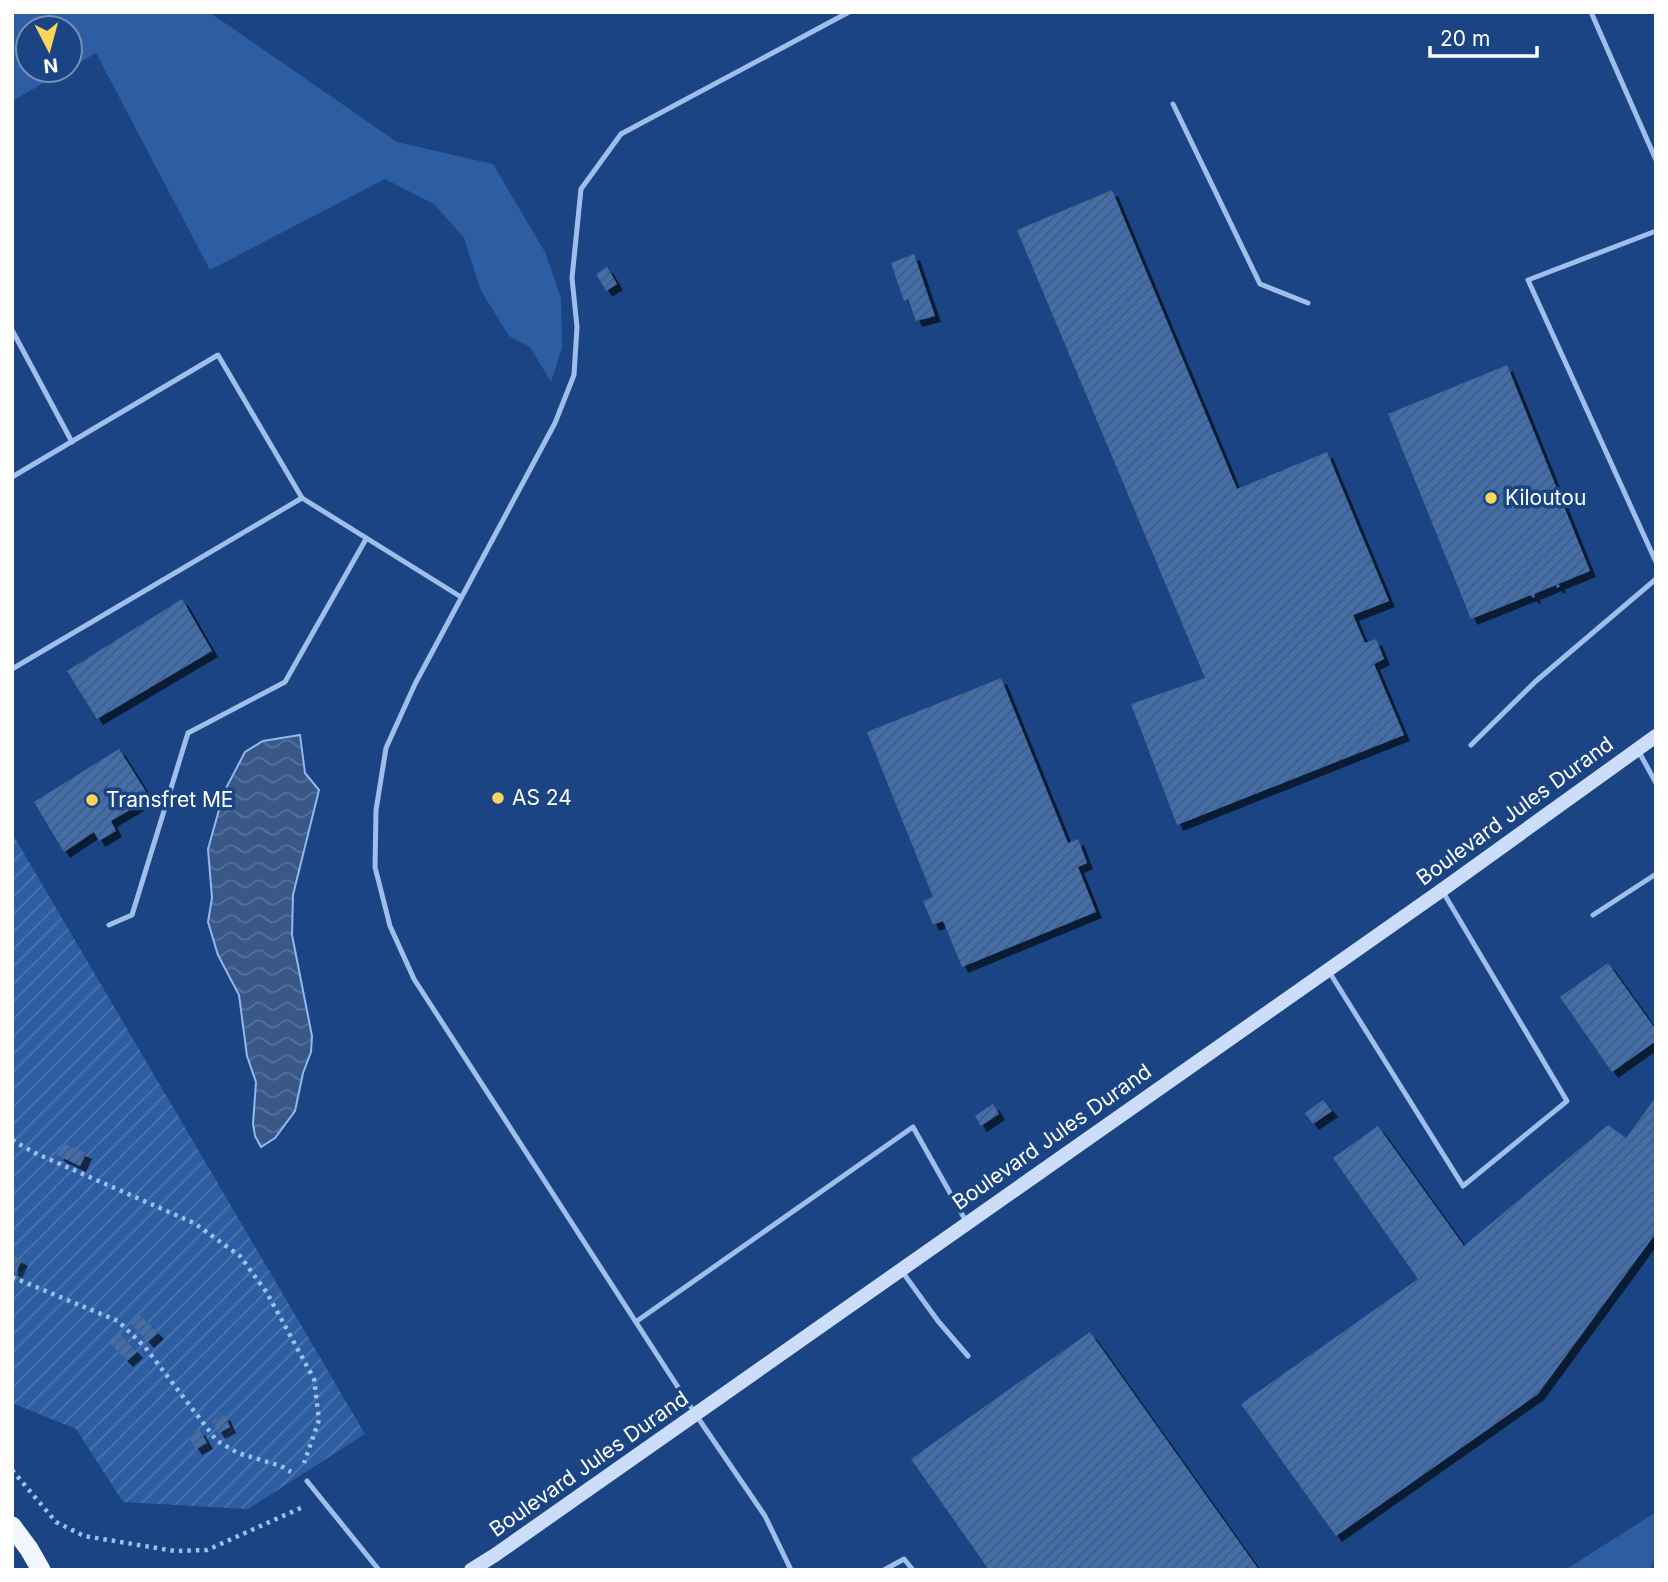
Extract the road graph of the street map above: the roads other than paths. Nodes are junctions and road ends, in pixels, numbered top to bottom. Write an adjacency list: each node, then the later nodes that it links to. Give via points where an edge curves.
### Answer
1 (849, 12): 14 (lane, via 621,134 581,189 572,278 577,327 574,375 555,422)
2 (1591, 12): 4 (lane)
3 (1173, 104): 6 (lane, via 1260,284)
4 (1656, 160)
5 (1656, 231): 12 (lane, via 1528,280)
6 (1308, 303)
7 (12, 330): 8 (lane)
8 (72, 442): 9 (lane); 10 (lane, via 218,355)
9 (12, 477)
10 (302, 498): 11 (lane); 15 (lane)
11 (366, 539): 14 (lane); 23 (lane, via 285,682 188,733 132,915)
12 (1656, 562)
13 (1656, 579): 17 (lane, via 1536,681)
14 (461, 597): 27 (lane, via 386,748 376,810 374,867 390,926 414,979)
15 (12, 669)
16 (1656, 736): 18 (main road, Boulevard Jules Durand)
17 (1471, 745)
18 (1638, 749): 19 (lane); 21 (main road, Boulevard Jules Durand)
19 (1656, 783)
20 (1656, 874): 22 (lane)
21 (1442, 890): 24 (main road, Boulevard Jules Durand); 24 (lane, via 1567,1101 1463,1186)
22 (1593, 915)
23 (109, 925)
24 (1327, 969): 25 (main road, Boulevard Jules Durand)
25 (967, 1223): 26 (main road, Boulevard Jules Durand); 27 (lane, via 913,1126)
26 (901, 1270): 28 (lane); 29 (main road, Boulevard Jules Durand)
27 (637, 1321): 29 (lane)
28 (968, 1356)
29 (696, 1415): 34 (main road, Boulevard Jules Durand); 35 (lane, via 765,1516)
30 (307, 1481): 33 (lane)
31 (12, 1526): 32 (highway)
32 (41, 1570)
33 (379, 1570)
34 (471, 1570)
35 (790, 1570)
36 (884, 1570): 37 (lane, via 904,1559)
37 (913, 1570)

